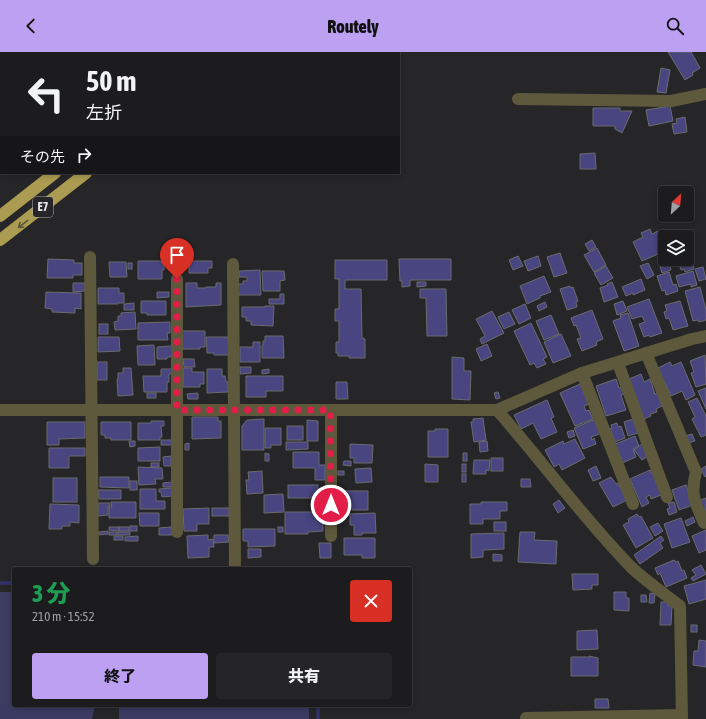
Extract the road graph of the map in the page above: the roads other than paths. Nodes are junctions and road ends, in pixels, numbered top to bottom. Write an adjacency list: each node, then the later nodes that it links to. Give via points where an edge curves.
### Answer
1 (706, 94): 2 (street, via 671,101)
2 (518, 99)
3 (54, 174): 5 (highway, E7)
4 (85, 174): 6 (highway, E7, one-way to 6)
5 (0, 216)
6 (0, 240)
7 (90, 257): 15 (street)
8 (233, 264): 17 (street)
9 (177, 279): 16 (street)
10 (706, 336): 11 (street, via 692,338)
11 (646, 354): 12 (street); 22 (street, via 696,472 693,498)
12 (618, 363): 13 (street); 20 (street)
13 (582, 373): 19 (street); 21 (street)
14 (0, 410): 15 (street)
15 (91, 410): 16 (street); 25 (street)
16 (177, 410): 17 (street); 23 (street)
17 (234, 410): 18 (street); 26 (street)
18 (330, 410): 19 (street); 24 (street)
19 (497, 410): 27 (street, via 580,511 634,569 680,606)
20 (667, 497)
21 (633, 504)
22 (704, 523)
23 (177, 532)
24 (331, 536)
25 (93, 559)
26 (235, 567)
27 (682, 717): 28 (street)
28 (526, 719)

